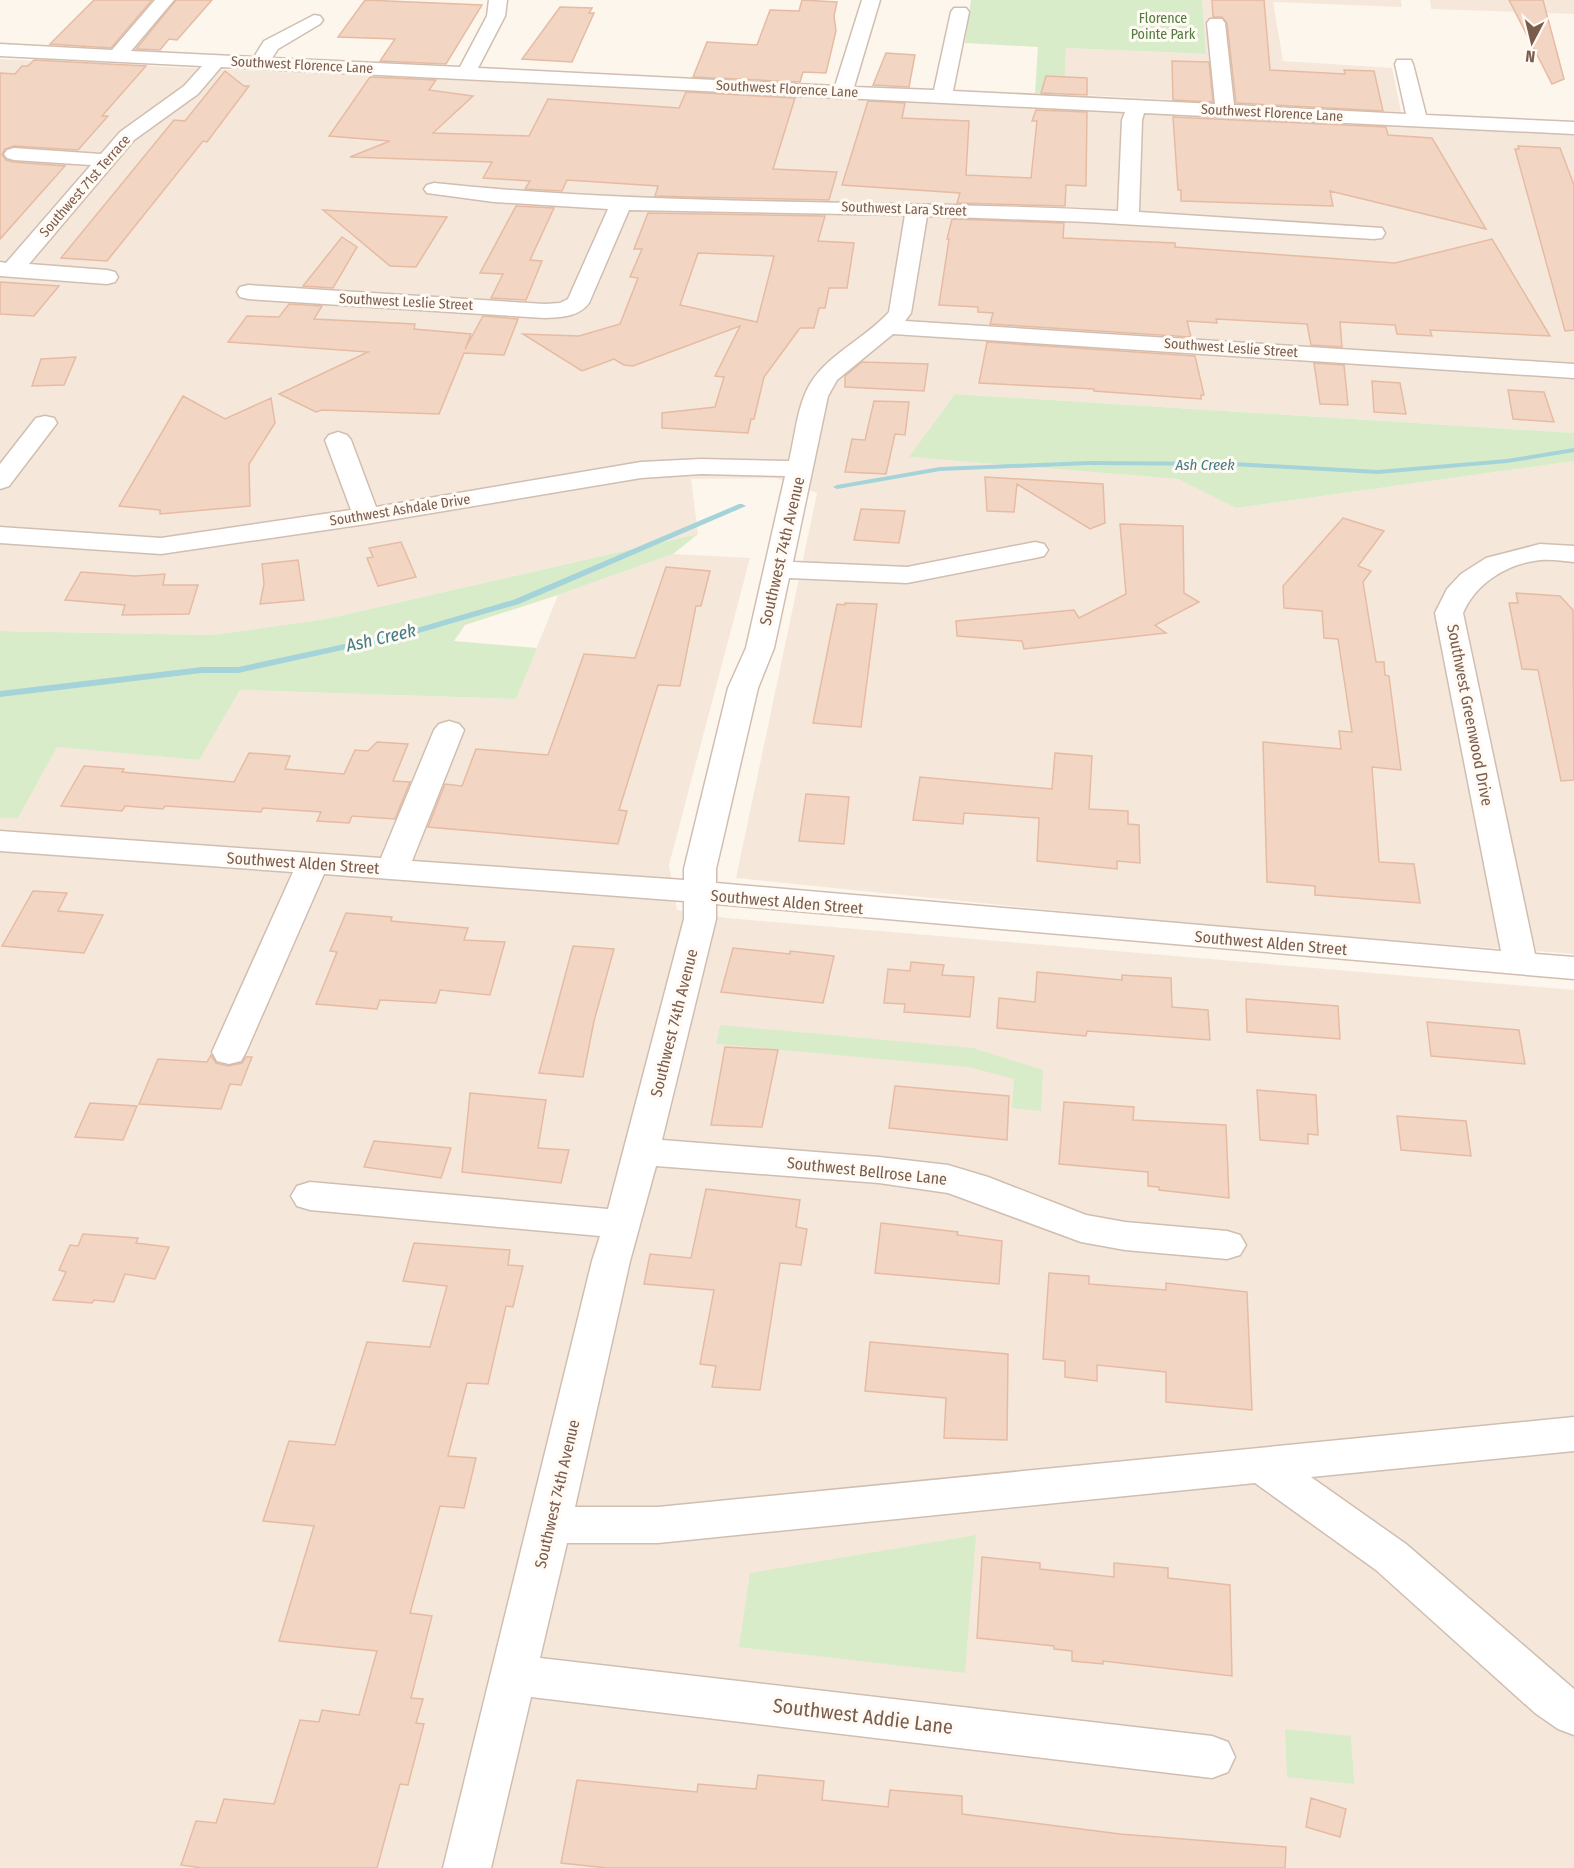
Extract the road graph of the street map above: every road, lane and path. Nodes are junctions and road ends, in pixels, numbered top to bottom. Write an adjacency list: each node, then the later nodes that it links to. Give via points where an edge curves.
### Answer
1 (165, 0): 8 (street)
2 (498, 0): 12 (street, via 496,16)
3 (871, 0): 13 (street)
4 (960, 12): 14 (street)
5 (314, 20): 10 (street, via 271,45)
6 (1216, 23): 16 (street)
7 (0, 50): 8 (street, Southwest Florence Lane)
8 (118, 55): 9 (street, Southwest Florence Lane)
9 (216, 61): 10 (street, Southwest Florence Lane); 20 (street, Southwest 71st Terrace, via 191,90 137,128)
10 (259, 63): 12 (street, Southwest Florence Lane)
11 (1404, 64): 17 (street)
12 (466, 73): 13 (street, Southwest Florence Lane)
13 (843, 92): 14 (street, Southwest Florence Lane)
14 (942, 97): 15 (street, Southwest Florence Lane)
15 (1137, 106): 16 (street, Southwest Florence Lane); 24 (street, via 1132,120)
16 (1225, 111): 17 (street, Southwest Florence Lane)
17 (1417, 120): 18 (street, Southwest Florence Lane)
18 (1574, 128)
19 (14, 154): 20 (street)
20 (106, 160): 26 (street, Southwest 71st Terrace)
21 (434, 189): 22 (street, Southwest Lara Street)
22 (621, 203): 23 (street, Southwest Lara Street); 28 (street, Southwest Leslie Street, via 578,303 565,310)
23 (917, 209): 24 (street, Southwest Lara Street); 29 (street, Southwest 74th Avenue, via 900,313)
24 (1128, 218): 25 (street, Southwest Lara Street)
25 (1374, 233)
26 (6, 270): 27 (street)
27 (107, 277)
28 (248, 292)
29 (888, 327): 30 (street, Southwest Leslie Street); 33 (street, Southwest 74th Avenue, via 821,385)
30 (1574, 371)
31 (45, 423): 34 (street)
32 (338, 440): 35 (street)
33 (800, 470): 35 (street, Southwest Ashdale Drive, via 728,466 641,470); 39 (street, Southwest 74th Avenue)
34 (0, 481)
35 (366, 516): 36 (street, Southwest Ashdale Drive, via 161,546)
36 (0, 535)
37 (1035, 550): 39 (street, via 907,575)
38 (1574, 554): 45 (street, Southwest Greenwood Drive, via 1540,552 1496,564 1471,580 1457,595 1449,613)
39 (778, 569): 44 (street, Southwest 74th Avenue, via 760,648 743,688 700,869)
40 (448, 730): 43 (street)
41 (0, 841): 42 (street, Southwest Alden Street)
42 (313, 863): 43 (street, Southwest Alden Street); 47 (street)
43 (393, 869): 44 (street, Southwest Alden Street)
44 (700, 894): 45 (street, Southwest Alden Street); 48 (street, Southwest 74th Avenue, via 700,920)
45 (1520, 963): 46 (street, Southwest Alden Street)
46 (1574, 968)
47 (229, 1052)
48 (641, 1152): 50 (street, Southwest 74th Avenue); 51 (street, Southwest Bellrose Lane, via 948,1179 1081,1228)
49 (310, 1196): 50 (street)
50 (623, 1224): 54 (street, Southwest 74th Avenue)
51 (1227, 1245)
52 (1574, 1434): 53 (street)
53 (1263, 1467): 54 (street, via 658,1525); 56 (street, via 1391,1557 1551,1699)
54 (550, 1525): 55 (street, Southwest 74th Avenue)
55 (514, 1675): 57 (street, Southwest Addie Lane); 58 (street, Southwest 74th Avenue)
56 (1574, 1714)
57 (1212, 1757)
58 (467, 1868)

